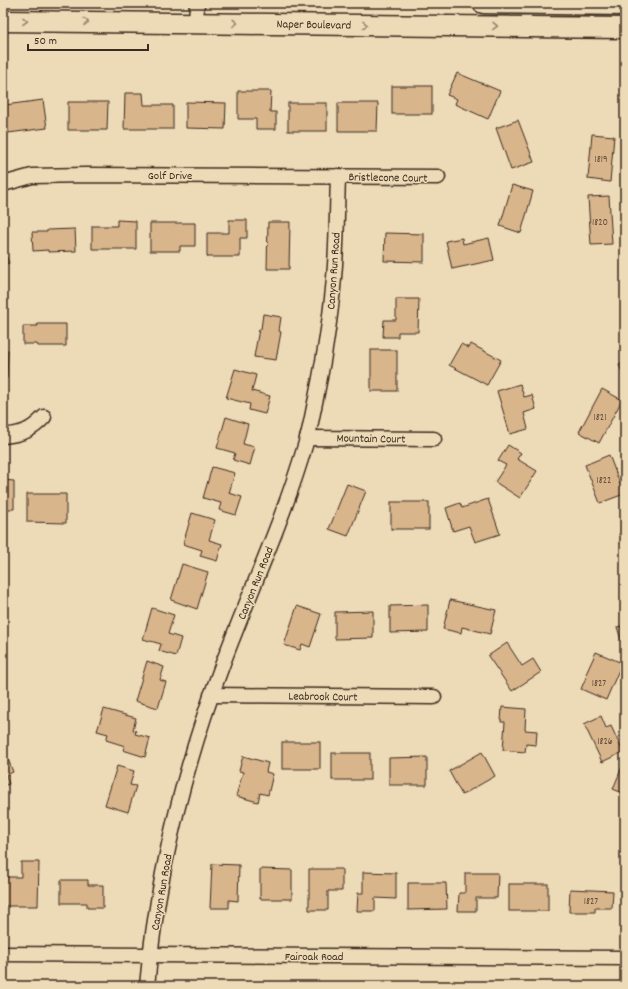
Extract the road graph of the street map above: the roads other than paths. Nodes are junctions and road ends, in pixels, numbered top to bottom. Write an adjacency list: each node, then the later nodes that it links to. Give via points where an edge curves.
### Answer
1 (197, 3): 5 (street)
2 (483, 3): 3 (main road)
3 (625, 5)
4 (3, 21): 5 (main road, Naper Boulevard, one-way to 5)
5 (196, 23): 6 (main road, Naper Boulevard, one-way to 6)
6 (625, 28)
7 (338, 176): 8 (street, Bristlecone Court); 9 (street, Golf Drive, via 32,176); 12 (street, Canyon Run Road, via 331,305)
8 (438, 177)
9 (3, 184)
10 (44, 417): 11 (street, via 27,432)
11 (3, 436)
12 (307, 438): 13 (street, Mountain Court); 14 (street, Canyon Run Road, via 276,531)
13 (434, 439)
14 (212, 695): 15 (street, Leabrook Court); 17 (street, Canyon Run Road, via 183,783 159,893)
15 (434, 697)
16 (3, 954): 17 (street, Fairoak Road)
17 (150, 955): 18 (street, Fairoak Road); 19 (street, Canyon Run Road)
18 (625, 958)
19 (147, 986)

